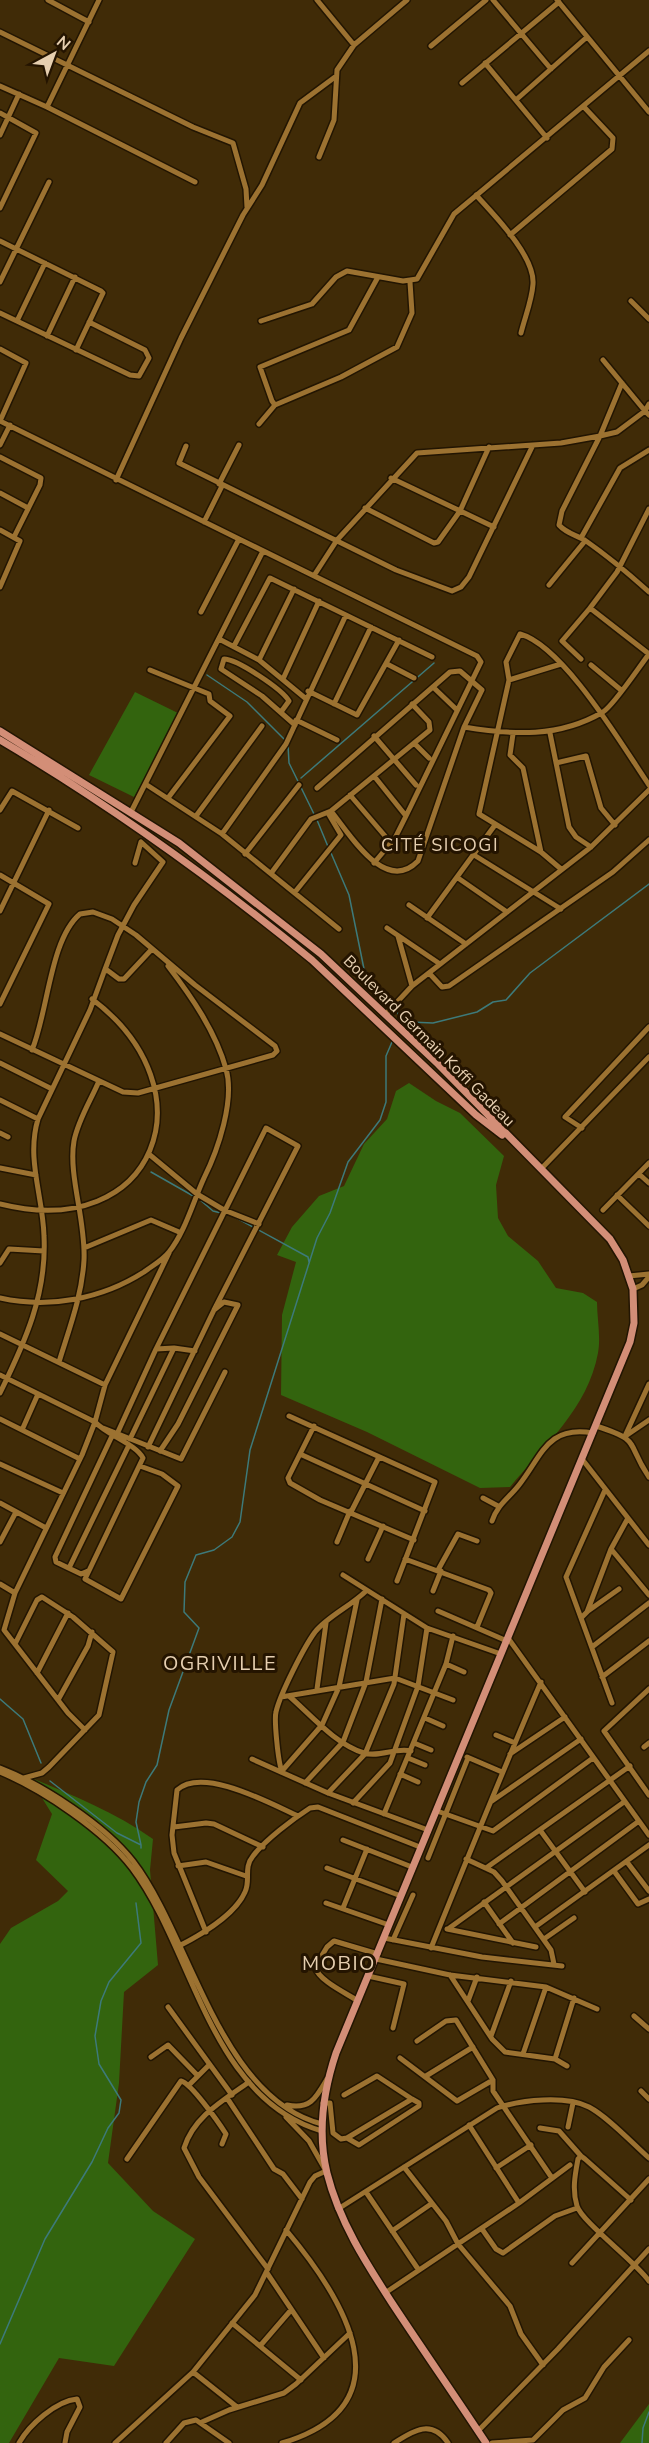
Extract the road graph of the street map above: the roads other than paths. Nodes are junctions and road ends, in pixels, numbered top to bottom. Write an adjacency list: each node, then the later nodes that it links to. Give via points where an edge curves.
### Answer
1 (48, 0): 8 (street)
2 (99, 0): 8 (street)
3 (317, 0): 12 (street)
4 (407, 0): 12 (street)
5 (486, 0): 13 (street)
6 (493, 0): 10 (street)
7 (558, 1): 10 (street); 11 (street)
8 (89, 22): 16 (street)
9 (0, 32): 16 (street)
10 (522, 33): 15 (street); 17 (street)
11 (587, 37): 17 (street); 19 (street)
12 (354, 45): 18 (street)
13 (431, 46)
14 (649, 51): 19 (street)
15 (485, 63): 20 (street); 23 (street)
16 (68, 64): 24 (street); 35 (street, via 193,127 233,142)
17 (551, 69): 23 (street)
18 (335, 77): 31 (street, via 334,120); 35 (street, via 300,103 262,185)
19 (620, 77): 25 (street); 26 (street)
20 (462, 83)
21 (0, 86): 22 (street)
22 (19, 94): 24 (street); 28 (street)
23 (517, 99): 30 (street)
24 (47, 107): 33 (street)
25 (584, 107): 30 (street); 37 (street, via 613,138 612,149)
26 (649, 112)
27 (0, 113): 28 (street)
28 (9, 117): 29 (street); 36 (street, via 36,133)
29 (0, 135)
30 (547, 138): 34 (street)
31 (319, 157)
32 (49, 182): 39 (street)
33 (195, 182)
34 (476, 195): 37 (street); 44 (street, via 454,214 421,274)
35 (247, 207): 72 (street)
36 (0, 208)
37 (510, 235): 51 (street, via 533,278)
38 (0, 241): 39 (street)
39 (17, 249): 40 (street); 43 (street)
40 (45, 262): 41 (street); 48 (street)
41 (75, 277): 50 (street, via 103,293); 52 (street)
42 (378, 277): 44 (street); 49 (street, via 347,271 336,277 312,304); 58 (street, via 350,330 260,367)
43 (1, 280)
44 (410, 282): 58 (street, via 412,313 397,347 341,377)
45 (631, 301): 47 (street)
46 (0, 313): 48 (street)
47 (649, 319)
48 (17, 321): 52 (street)
49 (261, 321)
50 (89, 322): 54 (street); 54 (street, via 145,350 149,358 136,377)
51 (521, 333)
52 (46, 336): 54 (street)
53 (0, 349): 60 (street, via 26,363)
54 (76, 350)
55 (603, 360): 56 (street)
56 (622, 382): 59 (street); 63 (street)
57 (649, 404): 59 (street)
58 (275, 405): 61 (street)
59 (647, 413): 63 (street, via 617,432)
60 (0, 421): 62 (street)
61 (259, 424)
62 (10, 425): 64 (street); 72 (street)
63 (600, 436): 66 (street); 84 (street, via 558,520 565,531)
64 (0, 445)
65 (239, 445): 73 (street)
66 (533, 445): 68 (street); 80 (street)
67 (186, 446): 73 (street, via 179,463)
68 (489, 447): 71 (street, via 417,453); 78 (street)
69 (649, 450): 84 (street, via 620,468)
70 (0, 457): 75 (street, via 41,478)
71 (391, 478): 76 (street); 78 (street)
72 (116, 480): 79 (street)
73 (220, 485): 79 (street); 85 (street)
74 (0, 493): 75 (street)
75 (28, 508): 82 (street)
76 (365, 508): 78 (street, via 434,543 440,541); 85 (street)
77 (649, 509): 87 (street)
78 (460, 511): 80 (street)
79 (204, 522): 83 (street)
80 (494, 527): 85 (street, via 465,583 452,591 396,570)
81 (0, 530): 82 (street)
82 (14, 537): 90 (street, via 20,541)
83 (239, 539): 86 (street); 95 (street)
84 (583, 539): 87 (street); 89 (street)
85 (336, 540): 88 (street)
86 (263, 550): 88 (street); 98 (street)
87 (619, 566): 92 (street); 94 (street)
88 (315, 574): 112 (street, via 477,656 481,662)
89 (549, 585)
90 (0, 587)
91 (294, 589): 93 (street); 100 (street, via 268,579); 104 (street)
92 (648, 590)
93 (319, 601): 96 (street); 110 (street)
94 (590, 608): 101 (street); 103 (street, via 562,641)
95 (201, 612)
96 (346, 615): 97 (street); 116 (street)
97 (371, 627): 99 (street); 117 (street)
98 (219, 639): 100 (street); 113 (street)
99 (399, 640): 102 (street); 105 (street)
100 (234, 646): 104 (street)
101 (649, 654): 115 (street)
102 (432, 657)
103 (581, 658)
104 (259, 660): 110 (street)
105 (387, 664): 109 (street); 117 (street, via 359,713)
106 (561, 664): 111 (street); 111 (street, via 520,634 506,662); 121 (street)
107 (591, 665): 115 (street)
108 (150, 670): 113 (street)
109 (414, 678)
110 (283, 679): 116 (street)
111 (509, 680): 126 (street)
112 (472, 681): 114 (street, via 457,670); 119 (street); 124 (street, via 482,690)
113 (194, 686): 138 (street); 144 (street, via 209,694 210,701 230,716)
114 (433, 687): 118 (street); 119 (street)
115 (621, 690): 121 (street)
116 (307, 694): 117 (street); 122 (street)
117 (334, 704)
118 (412, 704): 129 (street); 132 (street, via 431,727)
119 (457, 710): 150 (street)
120 (281, 712): 120 (street, via 221,669 225,658 262,678 286,697 289,701); 122 (street)
121 (600, 713): 127 (street); 140 (street)
122 (295, 722): 131 (street); 154 (street, via 286,744)
123 (262, 726): 149 (street)
124 (464, 728): 126 (street); 162 (street, via 418,861 403,872)
125 (0, 731): 147 (main road, Boulevard Germain Koffi Gadeau)
126 (497, 732): 128 (street); 151 (street, via 479,814)
127 (550, 733): 128 (street); 135 (street)
128 (513, 734): 158 (street, via 510,755 523,768)
129 (374, 736): 134 (street); 141 (street)
130 (0, 740): 205 (main road, Boulevard Germain Koffi Gadeau, via 174,852 284,937 476,1115)
131 (338, 740)
132 (414, 743): 133 (street); 134 (street)
133 (429, 758)
134 (394, 759): 136 (street); 139 (street)
135 (556, 763): 152 (street, via 586,756 601,808); 157 (street, via 569,827)
136 (374, 776): 143 (street); 150 (street)
137 (299, 784): 159 (street)
138 (147, 785): 144 (street); 147 (street)
139 (416, 785)
140 (649, 786)
141 (317, 788)
142 (649, 790): 152 (street)
143 (350, 795): 148 (street); 156 (street)
144 (168, 798): 149 (street)
145 (0, 810): 146 (street, via 12,791)
146 (49, 810): 153 (street); 167 (street)
147 (131, 812): 189 (main road, Boulevard Germain Koffi Gadeau, via 179,843 297,933)
148 (328, 813): 162 (street); 164 (street, via 311,819); 168 (street, via 341,835)
149 (196, 816): 154 (street)
150 (406, 816): 156 (street)
151 (495, 825): 158 (street); 160 (street)
152 (615, 825): 157 (street)
153 (78, 828)
154 (222, 834): 159 (street)
155 (649, 840): 171 (street, via 614,872)
156 (391, 843): 162 (street)
157 (591, 847): 163 (street)
158 (541, 852): 163 (street)
159 (245, 854): 164 (street)
160 (474, 855): 166 (street); 169 (street)
161 (135, 863): 175 (street, via 141,843 163,862)
162 (374, 863)
163 (561, 869): 169 (street)
164 (272, 872): 168 (street)
165 (0, 875): 167 (street)
166 (458, 878): 173 (street); 174 (street)
167 (14, 882): 172 (street); 186 (street, via 49,904)
168 (295, 892): 177 (street)
169 (533, 892): 171 (street); 173 (street)
170 (409, 905): 174 (street)
171 (561, 909): 184 (street, via 446,988)
172 (0, 911)
173 (507, 912): 179 (street)
174 (427, 918): 179 (street)
175 (123, 927): 180 (street); 183 (street); 192 (street, via 93,912 73,920 56,957 42,1027)
176 (387, 928): 178 (street)
177 (339, 929)
178 (398, 936): 182 (street); 185 (street)
179 (466, 944): 182 (street)
180 (152, 950): 181 (street); 183 (street, via 124,979)
181 (162, 959): 196 (street, via 206,1023); 196 (street, via 277,1048 273,1055)
182 (440, 964): 184 (street)
183 (104, 972): 187 (street)
184 (429, 973): 185 (street)
185 (412, 986): 189 (street)
186 (3, 991): 188 (street)
187 (92, 999): 195 (street); 199 (street, via 125,1027 141,1053)
188 (0, 1004)
189 (385, 1015): 205 (main road, Boulevard Germain Koffi Gadeau, via 486,1110)
190 (649, 1027): 202 (street, via 564,1118)
191 (0, 1034): 192 (street)
192 (33, 1050): 195 (street)
193 (649, 1057): 202 (street)
194 (0, 1063): 198 (street)
195 (63, 1064): 197 (street); 198 (street)
196 (226, 1070): 199 (street); 213 (street, via 227,1111 213,1161)
197 (99, 1081): 199 (street, via 123,1092 138,1094); 216 (street, via 74,1140 72,1162)
198 (52, 1089): 201 (street)
199 (155, 1089): 206 (street, via 157,1116)
200 (0, 1100): 201 (street)
201 (38, 1119): 211 (street, via 33,1138)
202 (582, 1128): 209 (street)
203 (0, 1133): 204 (street)
204 (9, 1137)
205 (512, 1142): 209 (main road)
206 (150, 1155): 213 (street); 216 (street, via 122,1188)
207 (649, 1163): 210 (street)
208 (0, 1168): 211 (street)
209 (541, 1170): 228 (main road, via 602,1229)
210 (639, 1174): 212 (street); 214 (street)
211 (36, 1175): 219 (street)
212 (649, 1183)
213 (196, 1194): 217 (street); 222 (street)
214 (617, 1195): 218 (street); 221 (street)
215 (0, 1204): 219 (street)
216 (81, 1208): 219 (street); 223 (street)
217 (224, 1210): 220 (street); 220 (street, via 266,1128 298,1146); 237 (street)
218 (603, 1210)
219 (42, 1211): 224 (street)
220 (259, 1224): 233 (street)
221 (649, 1226)
222 (179, 1233): 223 (street, via 151,1220); 225 (street)
223 (84, 1248): 231 (street)
224 (44, 1251): 226 (street, via 9,1249); 232 (street)
225 (169, 1253): 231 (street, via 128,1282); 244 (street)
226 (0, 1263)
227 (649, 1275): 228 (street); 229 (street)
228 (629, 1276): 229 (main road)
229 (633, 1289): 253 (main road, via 630,1342)
230 (0, 1298): 232 (street)
231 (79, 1299): 232 (street); 239 (street)
232 (38, 1302): 235 (street)
233 (214, 1310): 238 (street); 258 (street, via 224,1302 238,1305 178,1424)
234 (0, 1334): 235 (street)
235 (24, 1345): 239 (street); 242 (street)
236 (174, 1348): 237 (street); 238 (street); 256 (street)
237 (156, 1349): 254 (street)
238 (195, 1352): 257 (street)
239 (58, 1362): 244 (street)
240 (225, 1372): 258 (street, via 181,1459)
241 (0, 1375): 242 (street)
242 (7, 1379): 245 (street); 246 (street)
243 (649, 1384): 255 (street)
244 (105, 1385): 250 (street)
245 (0, 1393)
246 (38, 1394): 250 (street); 252 (street)
247 (289, 1416): 251 (street)
248 (0, 1419): 252 (street)
249 (649, 1420): 255 (street)
250 (97, 1424): 254 (street); 261 (street)
251 (314, 1426): 259 (street); 260 (street)
252 (22, 1430): 261 (street)
253 (595, 1430): 255 (street); 262 (main road); 271 (street, via 578,1430 555,1438)
254 (114, 1435): 256 (street); 287 (street, via 56,1554 56,1562)
255 (625, 1436): 265 (street)
256 (129, 1442): 257 (street); 264 (street, via 140,1453); 287 (street)
257 (148, 1447): 258 (street)
258 (160, 1451)
259 (300, 1454): 266 (street); 274 (street, via 288,1479 290,1483)
260 (379, 1457): 266 (street); 272 (street, via 435,1482)
261 (80, 1459): 268 (street)
262 (582, 1459): 267 (street); 310 (main road)
263 (0, 1464): 268 (street)
264 (140, 1466): 288 (street); 288 (street, via 162,1474 178,1486 166,1513 121,1599 85,1579)
265 (648, 1473)
266 (365, 1484): 272 (street); 274 (street)
267 (605, 1490): 275 (street); 304 (street, via 566,1577)
268 (63, 1493): 278 (street)
269 (483, 1498): 271 (street)
270 (0, 1503): 273 (street)
271 (498, 1506): 276 (street)
272 (425, 1511): 279 (street)
273 (16, 1512): 278 (street); 281 (street)
274 (350, 1512): 277 (street); 282 (street)
275 (627, 1518): 283 (street); 284 (street)
276 (492, 1521)
277 (383, 1526): 279 (street); 285 (street)
278 (46, 1528): 296 (street)
279 (414, 1540): 286 (street)
280 (477, 1541): 289 (street, via 458,1534)
281 (0, 1542)
282 (337, 1542)
283 (649, 1545)
284 (611, 1549): 297 (street); 304 (street)
285 (368, 1559)
286 (405, 1559): 289 (street); 291 (street)
287 (69, 1568): 288 (street, via 81,1574)
288 (88, 1571)
289 (439, 1571): 294 (street); 306 (street, via 491,1591)
290 (343, 1575): 295 (street)
291 (397, 1581)
292 (0, 1584): 296 (street)
293 (619, 1589): 304 (street)
294 (433, 1591)
295 (366, 1592): 298 (street); 299 (street)
296 (15, 1593): 312 (street, via 4,1631)
297 (649, 1595)
298 (382, 1599): 303 (street); 320 (street)
299 (357, 1600): 305 (street); 323 (street)
300 (649, 1603): 313 (street)
301 (438, 1611): 306 (street)
302 (68, 1613): 308 (street); 312 (street, via 39,1597); 317 (street)
303 (404, 1614): 307 (street); 319 (street)
304 (584, 1615): 313 (street)
305 (326, 1623): 324 (street); 328 (street, via 312,1637)
306 (477, 1627): 310 (street)
307 (427, 1628): 309 (street); 322 (street)
308 (92, 1632): 329 (street); 336 (street, via 111,1648 113,1655 101,1712)
309 (453, 1636): 314 (street); 315 (street)
310 (508, 1639): 314 (main road); 321 (street)
311 (649, 1641): 318 (street)
312 (15, 1644): 317 (street)
313 (592, 1647): 318 (street)
314 (501, 1654): 347 (main road)
315 (446, 1664): 316 (street); 326 (street)
316 (464, 1672)
317 (37, 1673): 329 (street)
318 (602, 1677): 331 (street)
319 (395, 1678): 320 (street); 322 (street); 345 (street)
320 (366, 1682): 323 (street); 339 (street)
321 (541, 1682): 332 (street); 341 (street)
322 (418, 1686): 326 (street); 343 (street)
323 (339, 1687): 324 (street); 334 (street)
324 (317, 1689): 327 (street)
325 (649, 1689): 353 (street, via 604,1729)
326 (435, 1693): 330 (street); 333 (street)
327 (289, 1696): 328 (street); 334 (street)
328 (281, 1697): 354 (street, via 274,1723)
329 (58, 1700): 336 (street)
330 (453, 1700)
331 (612, 1703)
332 (565, 1717): 338 (street); 346 (street)
333 (425, 1718): 335 (street); 340 (street)
334 (322, 1725): 339 (street); 354 (street)
335 (443, 1726)
336 (85, 1730): 358 (street, via 42,1773)
337 (496, 1735): 341 (street)
338 (581, 1739): 350 (street); 364 (street)
339 (343, 1742): 345 (street); 361 (street)
340 (414, 1743): 342 (street); 344 (street)
341 (515, 1743): 346 (street)
342 (431, 1750)
343 (394, 1751): 344 (street); 345 (street); 366 (street, via 386,1769)
344 (411, 1751): 348 (street)
345 (365, 1754): 362 (street)
346 (510, 1754): 355 (street)
347 (460, 1755): 349 (street); 367 (main road)
348 (408, 1758): 352 (street); 357 (street)
349 (468, 1758): 355 (street); 369 (street)
350 (593, 1758): 359 (street); 373 (street, via 496,1830)
351 (252, 1759): 354 (street)
352 (425, 1765)
353 (630, 1766): 359 (street); 363 (street)
354 (282, 1771): 361 (street)
355 (502, 1772): 364 (street)
356 (1, 1773): 358 (street); 415 (street, via 48,1797 119,1852 133,1868)
357 (400, 1774): 360 (street); 368 (street)
358 (24, 1778): 415 (street, via 50,1793 122,1849 154,1896)
359 (609, 1781): 365 (street); 375 (street)
360 (418, 1782)
361 (305, 1783): 362 (street)
362 (328, 1793): 366 (street)
363 (649, 1795)
364 (492, 1801): 373 (street)
365 (624, 1802): 371 (street); 382 (street)
366 (352, 1803): 368 (street)
367 (437, 1810): 369 (street); 374 (main road)
368 (384, 1814): 374 (street)
369 (446, 1814): 373 (street); 383 (street)
370 (298, 1816): 372 (street, via 224,1784 202,1783 177,1790); 379 (street); 380 (street, via 318,1807)
371 (639, 1821): 376 (street); 391 (street)
372 (174, 1827): 379 (street, via 214,1824); 386 (street)
373 (479, 1828): 384 (street)
374 (428, 1830): 380 (main road)
375 (540, 1830): 382 (street); 389 (street)
376 (649, 1835)
377 (343, 1840): 381 (street)
378 (649, 1845): 385 (street)
379 (263, 1847): 392 (street, via 247,1865)
380 (420, 1847): 387 (main road)
381 (367, 1849): 387 (street); 393 (street)
382 (556, 1850): 391 (street); 394 (street)
383 (428, 1858)
384 (466, 1860): 389 (street); 407 (street)
385 (627, 1862): 390 (street); 395 (street)
386 (178, 1866): 392 (street, via 206,1862); 410 (street)
387 (412, 1867): 398 (main road)
388 (327, 1868): 393 (street)
389 (486, 1868): 394 (street)
390 (614, 1871): 396 (street); 399 (street, via 636,1903 640,1905)
391 (570, 1872): 396 (street); 403 (street)
392 (246, 1876): 410 (street, via 247,1887 242,1896)
393 (355, 1879): 398 (street); 402 (street)
394 (505, 1887): 400 (street); 403 (street)
395 (649, 1891)
396 (585, 1892): 408 (street)
397 (413, 1895): 413 (street)
398 (401, 1896): 406 (main road)
399 (649, 1899)
400 (484, 1902): 405 (street); 409 (street)
401 (326, 1903): 402 (street)
402 (343, 1908): 406 (street)
403 (520, 1908): 405 (street); 408 (street)
404 (574, 1918): 412 (street)
405 (499, 1924): 414 (street)
406 (389, 1925): 411 (main road)
407 (439, 1927): 409 (street); 417 (street)
408 (535, 1927): 412 (street)
409 (448, 1929): 414 (street)
410 (206, 1932): 415 (street)
411 (384, 1938): 413 (street); 418 (main road)
412 (543, 1939): 419 (street, via 553,1954)
413 (393, 1940): 417 (street)
414 (513, 1943): 416 (street)
415 (178, 1947): 447 (street, via 217,2034); 456 (street, via 233,2053)
416 (536, 1947)
417 (431, 1948): 419 (street)
418 (377, 1957): 421 (street); 422 (main road); 427 (street, via 334,1941 315,1967 326,1980)
419 (554, 1965): 420 (street)
420 (562, 1966)
421 (450, 1975): 423 (street); 428 (street)
422 (368, 1976): 427 (main road); 432 (street, via 404,1984)
423 (477, 1977): 424 (street); 428 (street)
424 (510, 1981): 425 (street); 434 (street)
425 (546, 1987): 426 (street); 437 (street)
426 (574, 1998): 430 (street); 440 (street)
427 (358, 2001): 445 (main road)
428 (468, 2001): 434 (street)
429 (168, 2007): 441 (street)
430 (597, 2009)
431 (634, 2016): 433 (street)
432 (393, 2028)
433 (649, 2029)
434 (491, 2036): 437 (street, via 505,2052)
435 (417, 2041): 436 (street, via 452,2019)
436 (473, 2047): 444 (street); 446 (street)
437 (523, 2054): 440 (street)
438 (151, 2057): 443 (street, via 168,2045)
439 (400, 2058): 444 (street)
440 (555, 2059): 442 (street)
441 (209, 2065): 443 (street); 451 (street)
442 (567, 2066)
443 (198, 2076): 448 (street)
444 (426, 2076): 446 (street, via 457,2100)
445 (327, 2078): 454 (main road); 456 (street, via 315,2099 305,2107)
446 (493, 2080): 457 (street, via 493,2091)
447 (249, 2082): 451 (street); 456 (street)
448 (189, 2085): 458 (street); 468 (street, via 179,2082)
449 (641, 2091): 453 (street)
450 (344, 2095): 452 (street, via 377,2076)
451 (230, 2096): 458 (street); 476 (street, via 274,2169 283,2174)
452 (412, 2099): 463 (street); 463 (street, via 419,2106 358,2145)
453 (649, 2099)
454 (323, 2103): 460 (main road); 463 (street, via 330,2103 333,2133)
455 (573, 2103): 457 (street, via 527,2100); 461 (street); 467 (street, via 593,2110)
456 (280, 2106): 460 (street); 472 (street, via 309,2141)
457 (504, 2106): 459 (street); 465 (street)
458 (208, 2110): 464 (street, via 226,2134); 491 (street, via 184,2148 199,2177)
459 (469, 2125): 470 (street); 471 (street)
460 (322, 2127): 472 (main road)
461 (568, 2127)
462 (540, 2128): 466 (street, via 559,2132)
463 (347, 2138)
464 (222, 2144)
465 (531, 2145): 471 (street); 473 (street)
466 (581, 2156): 477 (street); 480 (street, via 573,2185)
467 (649, 2158)
468 (127, 2159)
469 (570, 2164): 473 (street)
470 (404, 2167): 475 (street); 478 (street)
471 (496, 2168): 479 (street)
472 (326, 2171): 476 (street, via 315,2176); 481 (main road)
473 (552, 2178): 479 (street)
474 (649, 2179): 477 (street)
475 (366, 2192): 481 (street); 484 (street)
476 (302, 2199): 483 (street)
477 (631, 2200): 485 (street)
478 (431, 2204): 484 (street); 486 (street)
479 (519, 2204): 482 (street)
480 (578, 2208): 482 (street, via 555,2216 503,2253); 485 (street)
481 (338, 2209): 493 (main road)
482 (482, 2229): 486 (street)
483 (286, 2230): 491 (street); 496 (street, via 329,2286)
484 (392, 2231): 490 (street)
485 (600, 2232): 488 (street); 489 (street)
486 (458, 2244): 490 (street); 500 (street, via 510,2306 520,2334)
487 (649, 2249): 489 (street)
488 (572, 2264)
489 (635, 2264): 492 (street); 500 (street)
490 (418, 2269): 493 (street)
491 (268, 2271): 494 (street); 495 (street)
492 (649, 2281)
493 (386, 2293): 505 (main road)
494 (291, 2310): 498 (street); 499 (street)
495 (232, 2323): 498 (street); 501 (street)
496 (350, 2333): 499 (street); 511 (street, via 354,2378 349,2398 326,2422)
497 (628, 2340): 514 (street, via 604,2367 585,2398 563,2410 533,2440)
498 (260, 2346): 502 (street)
499 (324, 2358): 502 (street)
500 (543, 2365): 505 (street)
501 (193, 2372): 503 (street); 508 (street)
502 (301, 2380): 503 (street, via 284,2393)
503 (237, 2407): 504 (street)
504 (202, 2422): 509 (street, via 190,2420); 510 (street)
505 (478, 2431): 514 (main road)
506 (19, 2443): 507 (street, via 24,2433 46,2414 77,2399 80,2407)
507 (65, 2443)
508 (115, 2443)
509 (165, 2443)
510 (229, 2443)
511 (282, 2443)
512 (394, 2443): 513 (street, via 414,2431 429,2428 438,2431)
513 (448, 2443)
514 (487, 2443)

